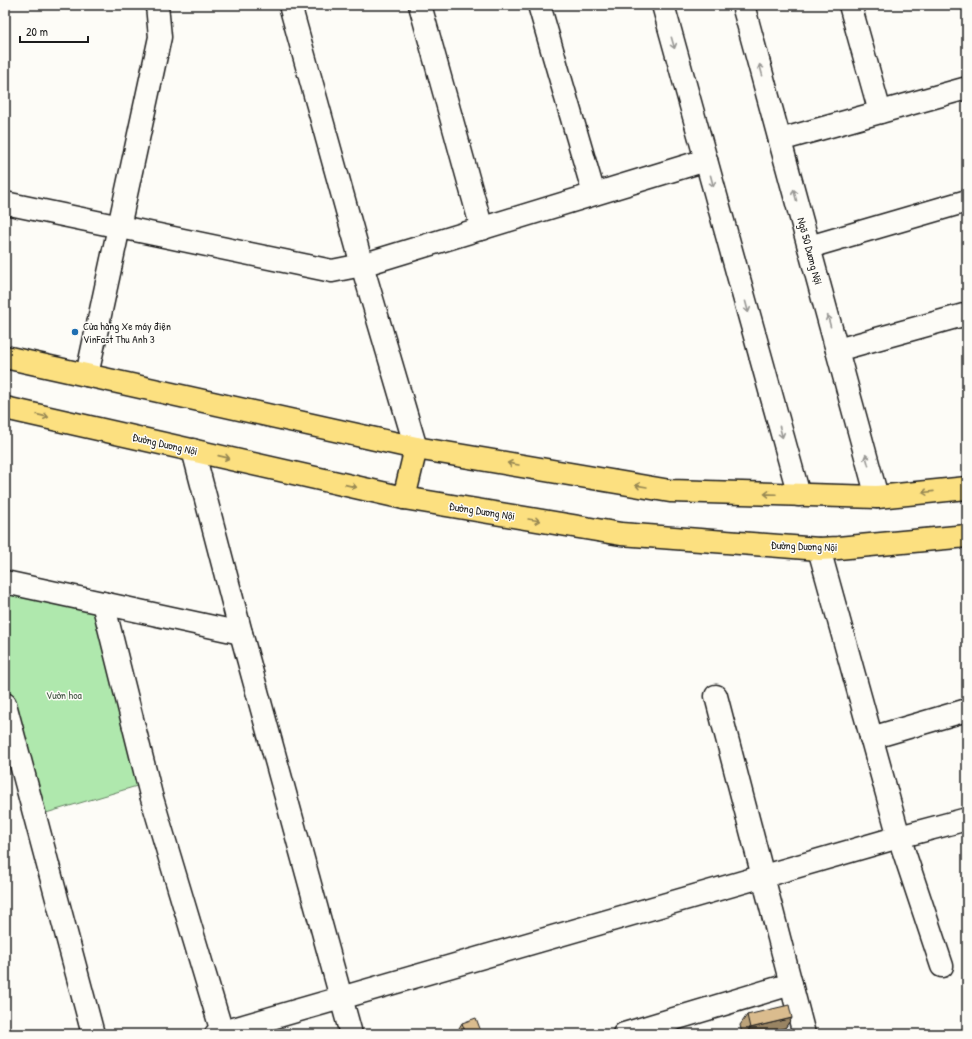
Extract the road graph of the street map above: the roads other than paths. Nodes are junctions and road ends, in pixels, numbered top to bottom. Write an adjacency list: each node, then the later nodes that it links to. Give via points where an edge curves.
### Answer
1 (157, 5): 15 (street, via 160,37)
2 (290, 5): 18 (street)
3 (420, 5): 16 (street)
4 (539, 5): 12 (street)
5 (663, 5): 11 (street, one-way to 11)
6 (743, 5): 10 (street, Ngõ 50 Dương Nội, one-way to 6)
7 (850, 5): 9 (street)
8 (967, 88): 9 (street)
9 (880, 112): 10 (street)
10 (780, 140): 17 (street, Ngõ 50 Dương Nội, one-way to 10)
11 (706, 160): 12 (street); 27 (street, one-way to 27)
12 (594, 194): 16 (street)
13 (967, 201): 17 (street)
14 (5, 203): 15 (street)
15 (119, 226): 18 (street, via 332,271); 22 (street)
16 (482, 229): 18 (street)
17 (809, 247): 20 (street, Ngõ 50 Dương Nội, one-way to 17)
18 (362, 265): 24 (street)
19 (967, 314): 20 (street)
20 (837, 350): 28 (street, Ngõ 50 Dương Nội, one-way to 20)
21 (5, 357): 22 (main road)
22 (87, 375): 24 (main road)
23 (5, 408): 25 (main road, Đường Dương Nội, one-way to 25)
24 (416, 448): 27 (main road, one-way to 24, via 670,491); 29 (main road)
25 (193, 450): 29 (main road, Đường Dương Nội, one-way to 29); 34 (street)
26 (967, 488): 28 (main road, one-way to 28)
27 (799, 495): 28 (main road)
28 (877, 497)
29 (404, 498): 31 (main road, Đường Dương Nội, one-way to 31, via 621,534)
30 (967, 536): 31 (main road, Đường Dương Nội)
31 (819, 549): 38 (street)
32 (5, 582): 33 (street)
33 (103, 603): 34 (street); 45 (street, via 151,795)
34 (241, 633): 44 (street)
35 (716, 696): 41 (street)
36 (5, 704): 46 (street)
37 (967, 710): 38 (street)
38 (871, 738): 40 (street)
39 (967, 819): 40 (street)
40 (899, 837): 41 (street); 42 (street)
41 (763, 876): 43 (street); 44 (street)
42 (942, 966)
43 (791, 984): 48 (street); 49 (street)
44 (341, 998): 45 (street); 47 (street)
45 (219, 1033)
46 (93, 1034)
47 (351, 1034)
48 (624, 1034)
49 (804, 1034)

